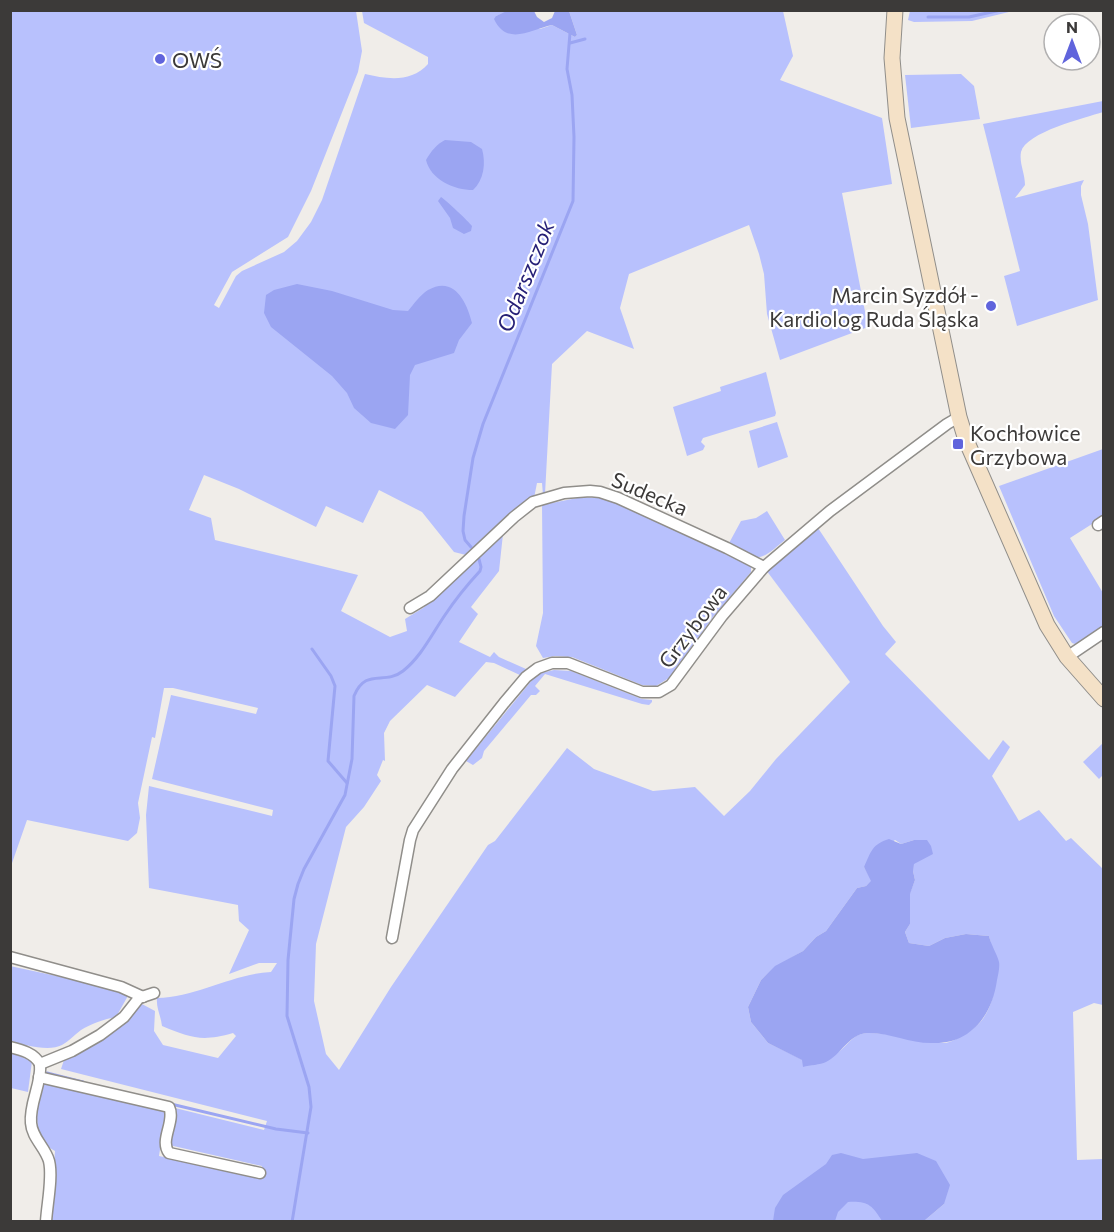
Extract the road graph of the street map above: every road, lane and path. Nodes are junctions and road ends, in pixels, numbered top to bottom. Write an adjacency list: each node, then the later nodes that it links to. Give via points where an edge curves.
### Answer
1 (895, 10): 2 (street, via 892,58 897,118)
2 (959, 417): 3 (street, Grzybowa, via 842,502); 6 (street, via 1036,602)
3 (764, 567): 4 (street, Sudecka, via 618,498 579,491 533,502 430,596); 8 (street, Grzybowa, via 665,689 642,692 561,662 544,665 526,677 452,769 413,830)
4 (410, 608)
5 (1104, 632): 6 (street)
6 (1067, 657): 7 (street)
7 (1104, 699)
8 (392, 938)
9 (10, 957): 11 (street)
10 (154, 993): 11 (street)
11 (143, 996): 13 (street, via 108,1030)
12 (10, 1047): 13 (street, via 31,1054)
13 (40, 1064): 14 (street)
14 (39, 1077): 15 (street, via 169,1107 165,1144 169,1153); 16 (street, via 30,1122 49,1162)
15 (260, 1173)
16 (46, 1221)

